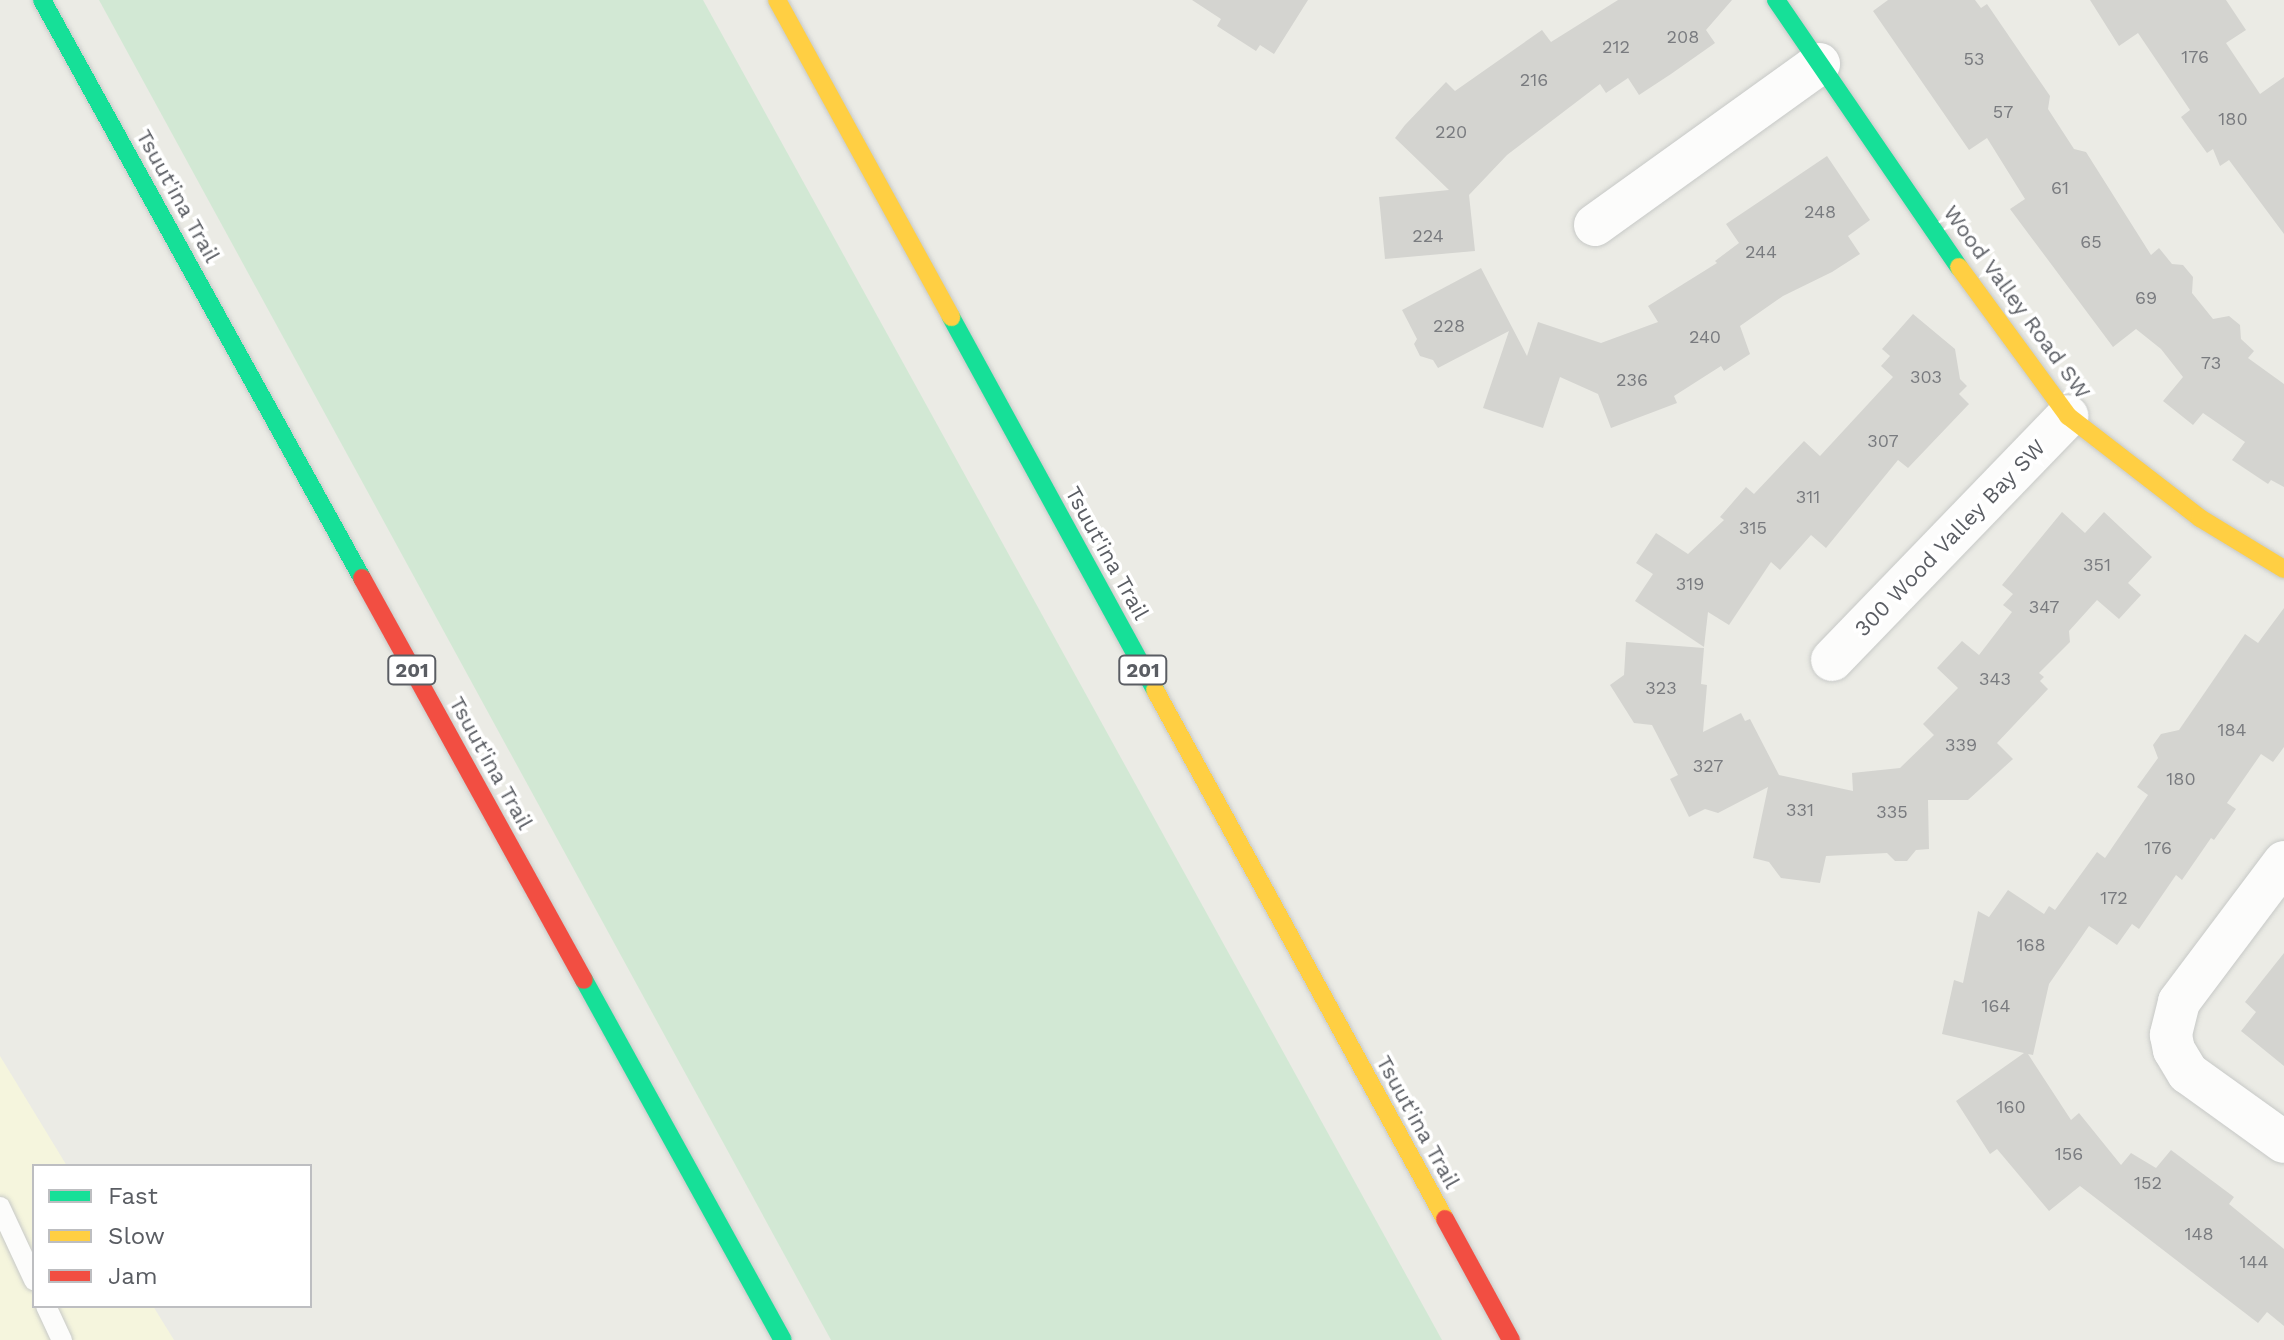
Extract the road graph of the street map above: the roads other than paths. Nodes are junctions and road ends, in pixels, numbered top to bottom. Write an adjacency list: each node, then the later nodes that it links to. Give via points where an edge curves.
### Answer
1 (42, 0): 15 (main road, Tsuut'ina Trail / 201)
2 (777, 0): 16 (main road, Tsuut'ina Trail / 201)
3 (1776, 0): 4 (main road, Wood Valley Road SW)
4 (1819, 64): 5 (street); 6 (main road, Wood Valley Road SW)
5 (1595, 225)
6 (2068, 416): 7 (main road, Wood Valley Road SW, via 2200,518); 8 (street, 300 Wood Valley Bay SW)
7 (2284, 569)
8 (1832, 660)
9 (2284, 862): 10 (street, via 2179,1002 2171,1035 2188,1073)
10 (2284, 1142)
11 (0, 1207): 12 (lane)
12 (32, 1276)
13 (47, 1308): 14 (lane)
14 (62, 1340)
15 (783, 1340)
16 (1511, 1340)

